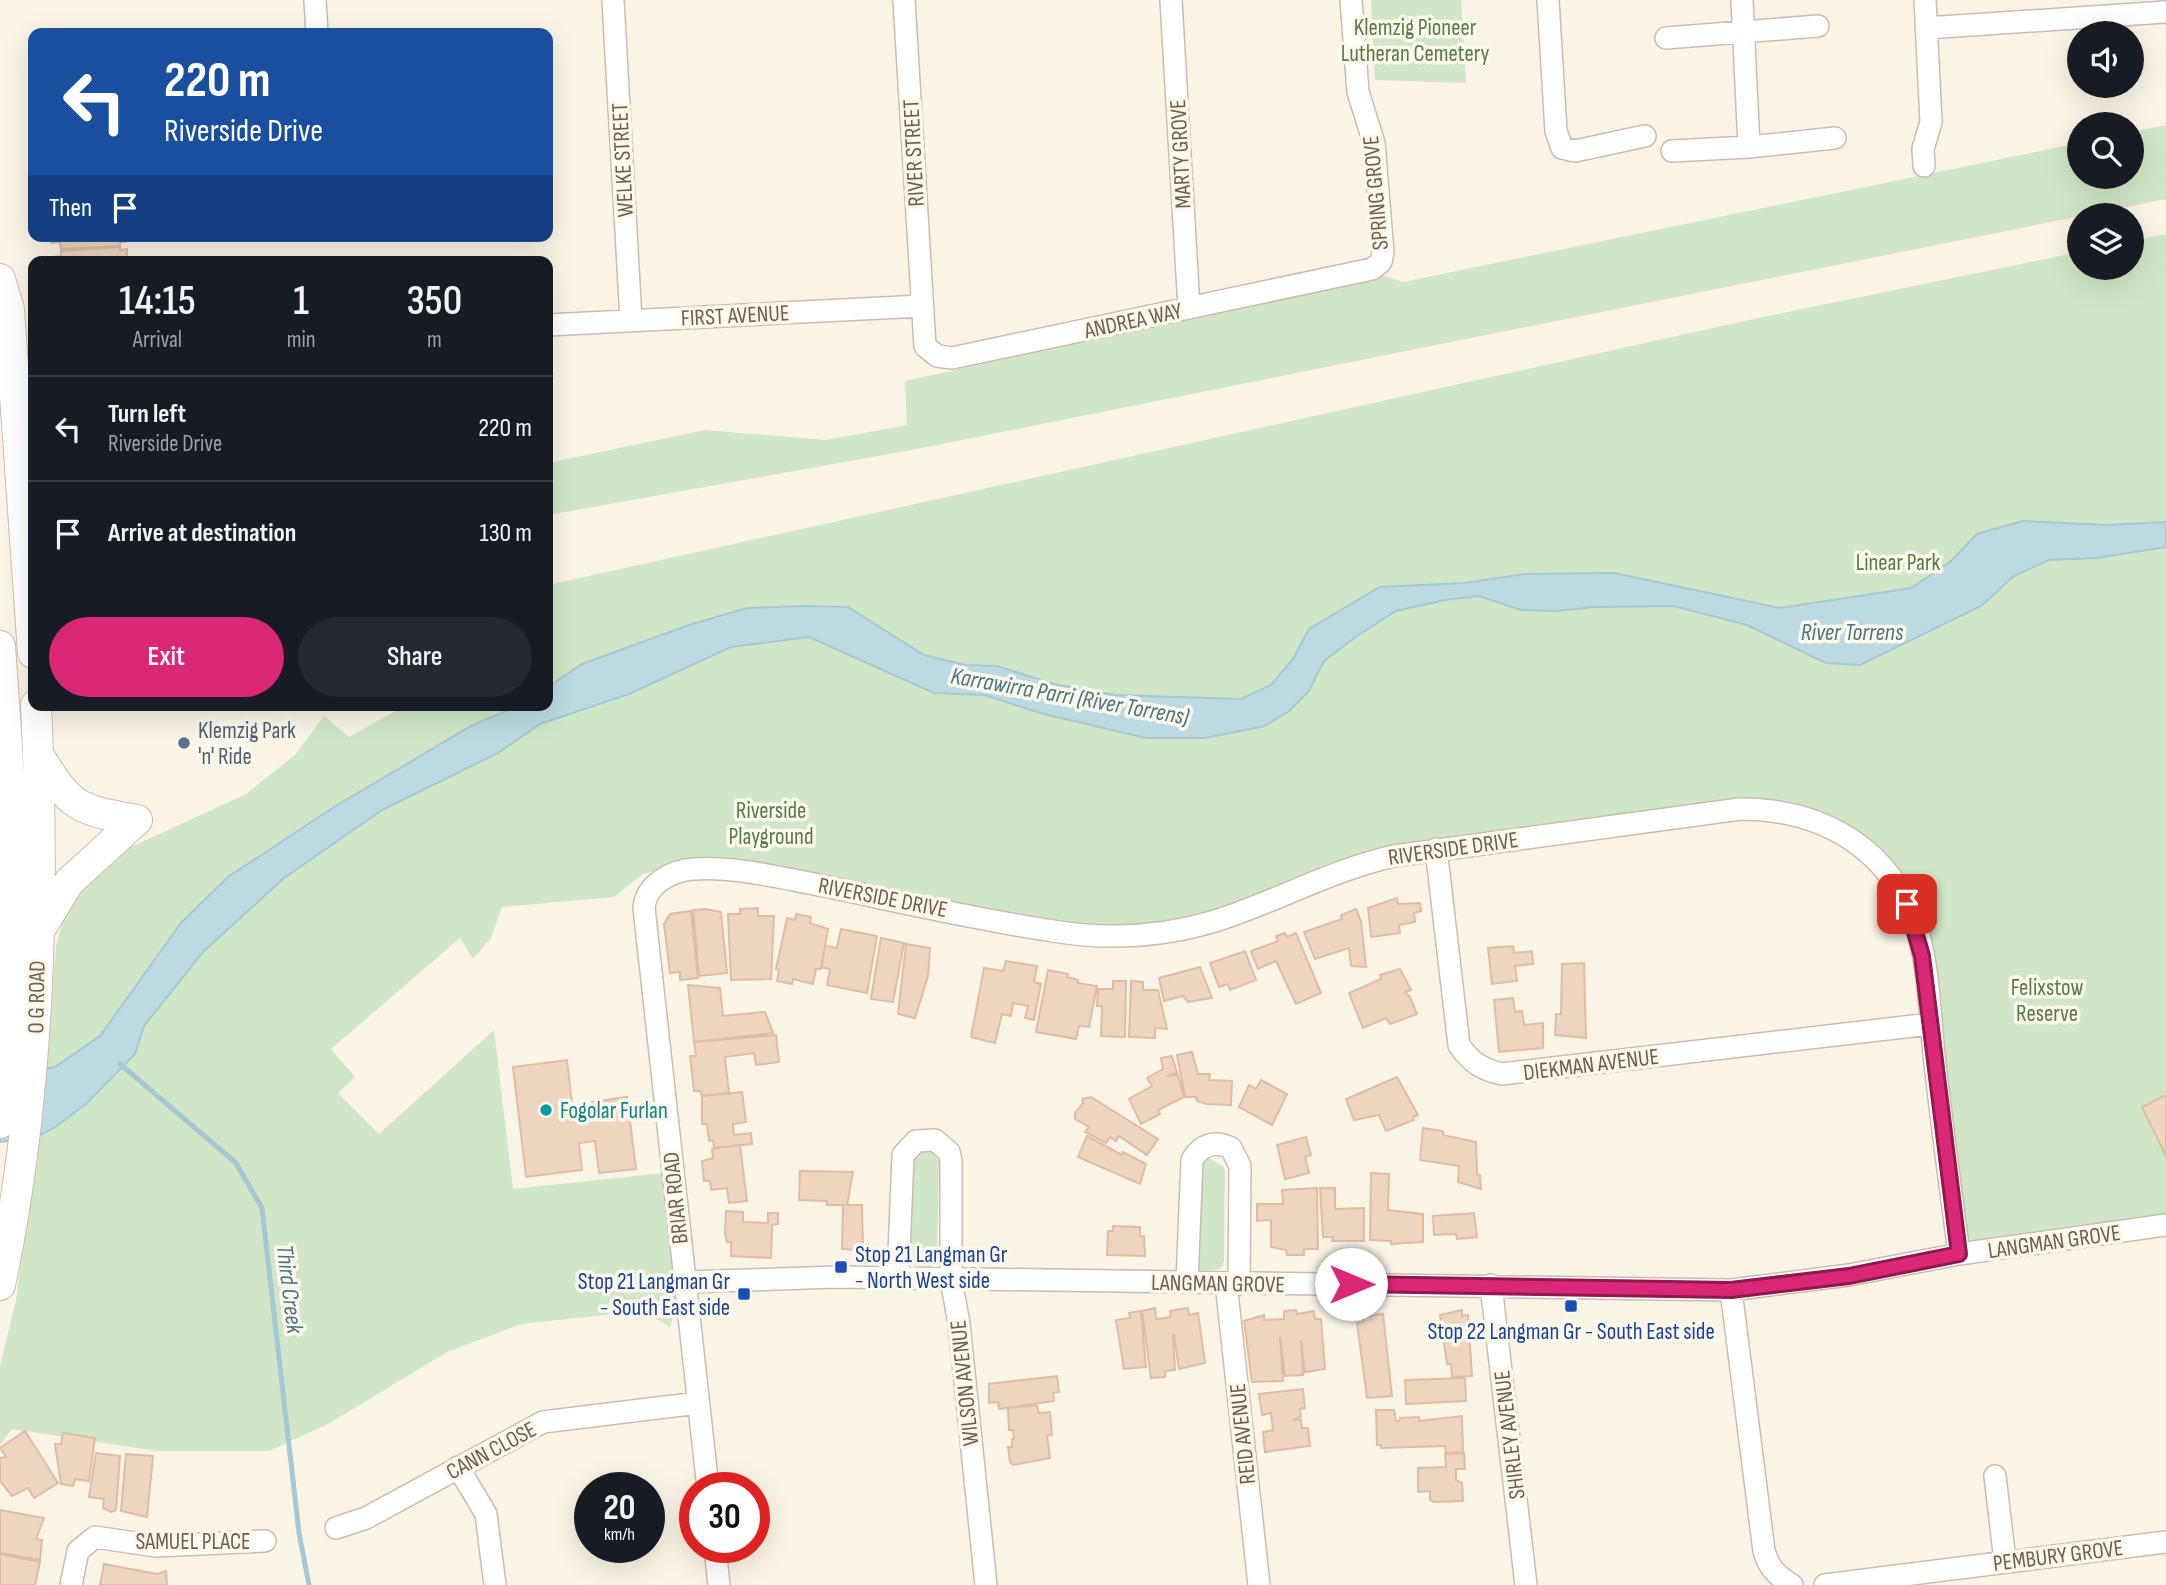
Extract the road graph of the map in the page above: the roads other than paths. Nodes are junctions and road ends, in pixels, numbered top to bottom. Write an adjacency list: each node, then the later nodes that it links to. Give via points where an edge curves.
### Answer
1 (315, 0): 11 (street)
2 (613, 0): 25 (street, WELKE STREET)
3 (904, 0): 22 (street, RIVER STREET)
4 (1171, 0): 23 (street, MARTY GROVE)
5 (1351, 0): 20 (street, SPRING GROVE, via 1358,92 1374,143)
6 (1548, 0): 15 (street, via 1556,131 1562,148 1575,151)
7 (1742, 0): 13 (street)
8 (1925, 0): 12 (street)
9 (2166, 12): 12 (street)
10 (1818, 26): 13 (street)
11 (317, 28)
12 (1926, 28): 19 (street, via 1931,122 1923,149)
13 (1744, 33): 14 (street); 17 (street)
14 (1666, 38)
15 (1645, 136)
16 (1835, 138): 17 (street)
17 (1749, 147): 18 (street)
18 (1672, 151)
19 (1924, 166)
20 (1381, 262): 23 (street, ANDREA WAY, via 1372,269)
21 (0, 279): 24 (main road)
22 (922, 306): 23 (street, ANDREA WAY, via 925,346 937,356 952,358); 25 (street, FIRST AVENUE)
23 (1189, 308)
24 (9, 309): 26 (main road); 28 (main road)
25 (631, 320): 27 (street, FIRST AVENUE)
26 (28, 322)
27 (553, 325)
28 (15, 360): 29 (main road)
29 (25, 396): 30 (main road)
30 (28, 518)
31 (0, 646): 34 (main road, O G ROAD)
32 (36, 711): 33 (main road, O G ROAD)
33 (38, 755): 34 (main road, O G ROAD); 37 (main road, via 62,794 89,812 137,820 69,882)
34 (26, 843): 37 (main road, O G ROAD); 39 (main road, O G ROAD)
35 (1436, 849): 36 (street, RIVERSIDE DRIVE, via 1351,866 1216,920 1151,934 1091,936 1052,931 792,880 694,869 658,882 648,891); 38 (street, RIVERSIDE DRIVE, via 1740,808 1808,817 1838,830 1867,851 1894,881 1918,933); 38 (street, DIEKMAN AVENUE, via 1459,1045 1475,1064 1490,1071 1503,1074)
36 (644, 908): 45 (street, BRIAR ROAD)
37 (37, 934): 39 (main road, O G ROAD)
38 (1930, 1024): 42 (street, RIVERSIDE DRIVE)
39 (23, 1048): 40 (main road, O G ROAD); 49 (main road, O G ROAD, via 16,1206)
40 (0, 1123)
41 (2166, 1225): 42 (street, LANGMAN GROVE)
42 (1959, 1254): 50 (street, LANGMAN GROVE, via 1849,1276)
43 (898, 1277): 44 (street, LANGMAN GROVE); 44 (street, WILSON AVENUE, via 903,1155 916,1141 928,1138 942,1143 951,1161); 45 (street, LANGMAN GROVE)
44 (951, 1279): 46 (street, LANGMAN GROVE); 63 (street, WILSON AVENUE)
45 (686, 1282): 51 (street, BRIAR ROAD)
46 (1187, 1282): 47 (street, LANGMAN GROVE); 47 (street, REID AVENUE, via 1192,1160 1205,1146 1217,1143 1231,1148 1240,1166)
47 (1233, 1283): 48 (street, LANGMAN GROVE); 64 (street, REID AVENUE)
48 (1491, 1285): 50 (street, LANGMAN GROVE); 65 (street, SHIRLEY AVENUE)
49 (0, 1286)
50 (1731, 1290): 66 (street, via 1764,1551 1777,1576)
51 (698, 1403): 52 (street, CANN CLOSE, via 553,1419); 53 (street, BRIAR ROAD)
52 (458, 1467): 55 (street, CANN CLOSE, via 366,1518); 61 (street, via 486,1514)
53 (706, 1472)
54 (1995, 1476): 58 (street)
55 (336, 1528)
56 (265, 1541): 60 (street, SAMUEL PLACE, via 156,1546 95,1537 78,1551)
57 (2166, 1542): 58 (street, PEMBURY GROVE)
58 (2006, 1561): 67 (street, PEMBURY GROVE)
59 (717, 1563): 62 (street)
60 (71, 1585)
61 (495, 1585)
62 (719, 1585)
63 (986, 1585)
64 (1259, 1585)
65 (1526, 1585)
66 (1792, 1585)
67 (1825, 1585)

